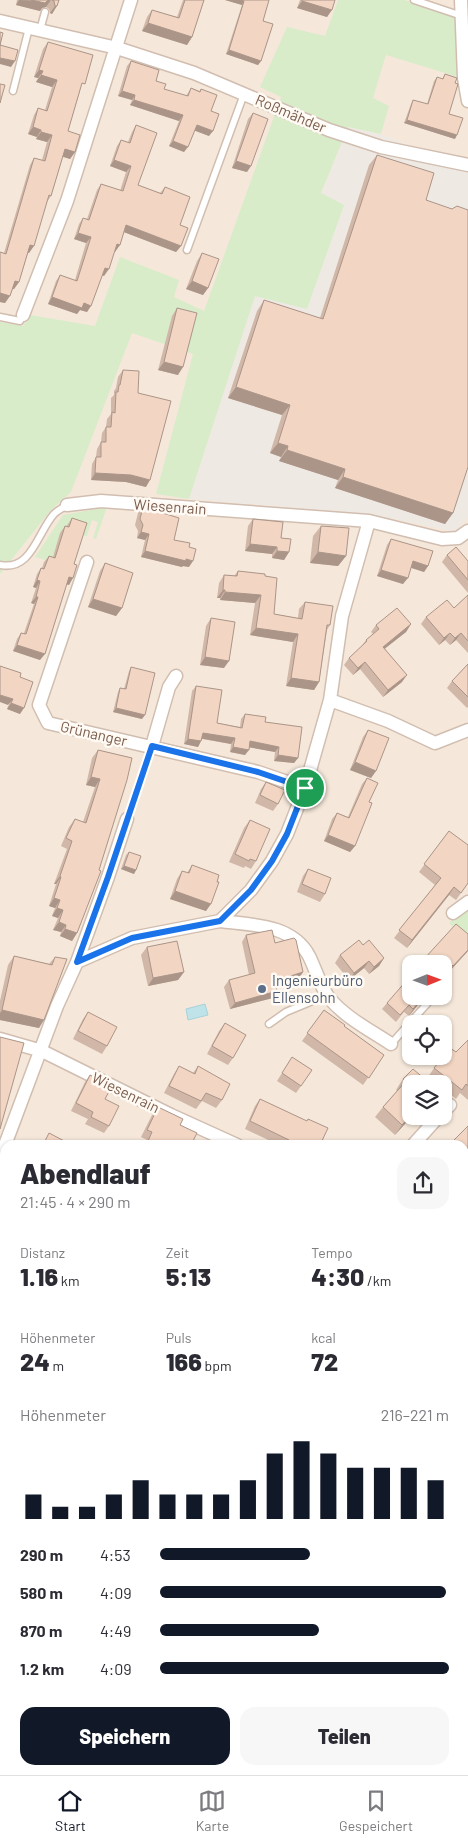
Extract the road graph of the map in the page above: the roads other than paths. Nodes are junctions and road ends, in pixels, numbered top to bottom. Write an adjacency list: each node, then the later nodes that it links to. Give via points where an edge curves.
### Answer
1 (131, 0): 8 (street)
2 (414, 0): 5 (lane)
3 (461, 0): 5 (street)
4 (45, 12): 7 (lane)
5 (462, 16): 11 (street)
6 (0, 21): 7 (street, Roßmähder)
7 (35, 29): 8 (street, Roßmähder); 9 (lane)
8 (117, 48): 10 (street, Roßmähder, via 194,73); 14 (street, via 68,201)
9 (12, 91)
10 (244, 94): 12 (street, Roßmähder, via 329,130 381,147); 13 (lane)
11 (468, 101)
12 (468, 166)
13 (187, 250)
14 (23, 315): 15 (lane, via 20,322)
15 (0, 317)
16 (67, 505): 17 (street, Wiesenrain, via 101,501); 20 (lane, Wiesenrain, via 54,514 27,557 17,565)
17 (369, 520): 18 (street, Wiesenrain, via 442,539 458,538); 22 (street, via 342,616)
18 (468, 531)
19 (87, 562): 24 (street, Grünanger, via 39,705 48,723)
20 (0, 565)
21 (176, 676): 24 (street, via 169,687)
22 (330, 700): 23 (street, via 388,721 435,743); 25 (street)
23 (468, 730)
24 (152, 746): 25 (street, Grünanger, via 258,772)
25 (305, 788): 29 (street, via 287,834 272,861 251,890)
26 (127, 819): 30 (street)
27 (468, 902): 28 (street)
28 (453, 913)
29 (220, 921): 30 (street, via 132,938); 31 (street, via 270,928 295,938 309,956)
30 (77, 962): 36 (street, via 57,1006)
31 (327, 995): 33 (lane, via 286,1012); 35 (street, via 342,1013)
32 (426, 1005): 35 (lane)
33 (269, 1024)
34 (0, 1039): 36 (street, Wiesenrain)
35 (391, 1044)
36 (42, 1051): 38 (street); 39 (street, Wiesenrain)
37 (431, 1125): 40 (street)
38 (7, 1140)
39 (226, 1140)
40 (417, 1140)

